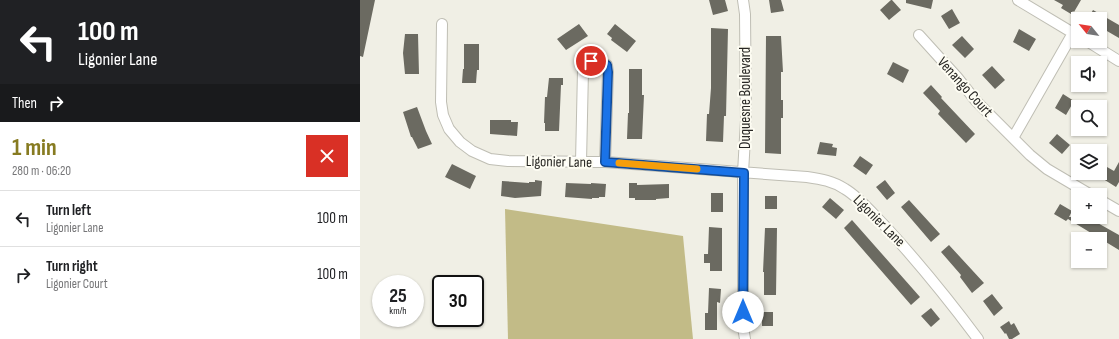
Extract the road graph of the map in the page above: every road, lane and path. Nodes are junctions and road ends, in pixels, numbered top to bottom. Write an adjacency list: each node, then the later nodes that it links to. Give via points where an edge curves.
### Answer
1 (743, 0): 12 (street, Duquesne Boulevard, via 746,106)
2 (1018, 0): 4 (street)
3 (442, 24): 10 (street, Ligonier Lane, via 441,102 449,130 460,142 490,159)
4 (1071, 32)
5 (919, 35): 9 (street, Venango Court, via 976,101)
6 (1071, 41): 9 (street)
7 (1098, 48): 8 (street)
8 (1119, 61)
9 (1013, 138): 13 (street, Venango Court, via 1047,169)
10 (581, 162): 11 (street, Ligonier Lane); 11 (street, via 583,70 584,65 591,61 603,62 607,65 608,72)
11 (605, 162): 12 (street, Ligonier Lane)
12 (744, 173): 16 (street, Duquesne Boulevard); 17 (street, Ligonier Lane, via 827,180 844,188 856,197 914,258)
13 (1079, 188)
14 (1107, 204): 15 (street)
15 (1119, 211)
16 (744, 339)
17 (978, 339)

